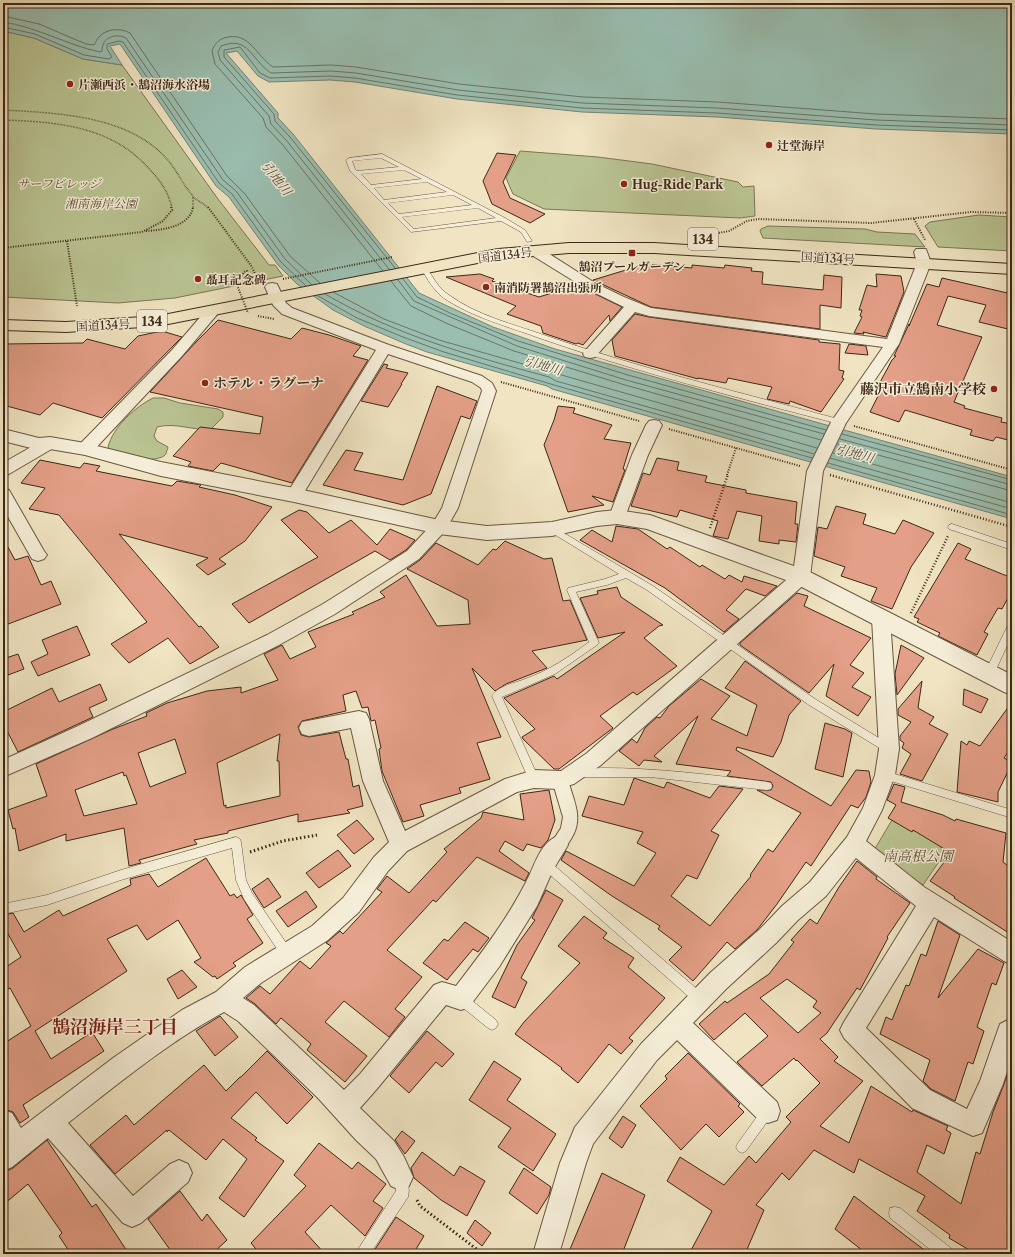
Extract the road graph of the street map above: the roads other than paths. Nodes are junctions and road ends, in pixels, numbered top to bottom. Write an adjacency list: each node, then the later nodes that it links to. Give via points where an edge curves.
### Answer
1 (405, 168): 2 (lane); 2 (lane, via 382,156 349,160 352,170); 3 (lane)
2 (356, 173): 4 (lane)
3 (427, 180): 4 (lane); 5 (lane)
4 (369, 187): 6 (lane)
5 (454, 193): 6 (lane); 7 (lane)
6 (383, 202): 8 (lane)
7 (479, 206): 8 (lane); 9 (lane)
8 (398, 216): 9 (lane, via 413,231)
9 (503, 220): 10 (lane, via 523,231)
10 (532, 246): 11 (highway, 国道134号 / 134); 13 (highway, 国道134号 / 134, via 448,251); 14 (highway, 国道134号 / 134); 17 (street, via 573,276)
11 (926, 256): 12 (highway, 国道134号 / 134); 15 (highway, 国道134号 / 134); 21 (street)
12 (1012, 258)
13 (398, 264): 14 (highway, 国道134号 / 134); 16 (highway, 国道134号 / 134)
14 (424, 268): 23 (lane, via 439,291 460,304)
15 (1012, 269)
16 (280, 287): 18 (highway, 国道134号 / 134); 19 (highway, 国道134号 / 134, via 128,311 70,314); 22 (street, via 283,308 296,316)
17 (632, 306): 21 (street, via 674,316); 23 (street)
18 (213, 311): 20 (highway, 国道134号 / 134, via 114,325); 28 (street, via 177,353)
19 (3, 312)
20 (3, 325)
21 (892, 344): 24 (street)
22 (384, 348): 31 (street); 33 (street, via 477,379 487,386 489,391 450,508)
23 (590, 354): 24 (lane)
24 (838, 424): 39 (street, via 817,468)
25 (654, 425): 32 (street)
26 (3, 435): 27 (street, via 39,444)
27 (50, 443): 28 (street); 29 (street)
28 (85, 449): 31 (street, via 161,469)
29 (3, 470)
30 (3, 494): 37 (street)
31 (294, 495): 33 (street)
32 (617, 517): 35 (street); 39 (street, via 650,522)
33 (439, 527): 35 (street, via 487,533); 47 (street, via 413,555 329,609 272,640 85,732)
34 (952, 527): 36 (lane)
35 (552, 529): 38 (lane)
36 (1012, 547)
37 (38, 556)
38 (627, 574): 42 (lane); 50 (lane, via 607,582 571,590 594,643 560,667 497,696)
39 (802, 577): 40 (street); 42 (street)
40 (881, 618): 43 (street); 46 (street)
41 (1012, 624): 43 (lane)
42 (727, 641): 46 (lane, via 812,702); 49 (street, via 594,759)
43 (989, 674): 44 (street)
44 (1012, 686)
45 (309, 728): 53 (street, via 359,719 373,781)
46 (889, 749): 48 (street)
47 (3, 769)
48 (885, 775): 52 (lane); 54 (street, via 872,810)
49 (567, 777): 50 (street); 51 (lane, via 638,772); 55 (street, via 571,817 568,830)
50 (534, 779): 53 (street, via 512,785)
51 (767, 786)
52 (1012, 814)
53 (400, 844): 59 (street, via 339,917 320,933)
54 (854, 844): 57 (street); 62 (street, via 818,889 790,912)
55 (558, 845): 56 (street)
56 (545, 864): 61 (street, via 528,899 491,958); 62 (lane)
57 (930, 903): 60 (street); 66 (street, via 852,1030 920,1099 973,1124 991,1084)
58 (3, 909): 59 (lane, via 47,900 121,875 236,842 241,880 248,896)
59 (287, 954): 63 (street, via 253,975)
60 (1012, 954)
61 (461, 999): 64 (lane); 67 (street, via 442,993)
62 (700, 999): 65 (street)
63 (224, 1000): 67 (street, via 246,1013); 70 (street, via 190,1018 122,1066)
64 (492, 1024)
65 (678, 1024): 68 (street); 77 (street, via 649,1052 584,1136 573,1163)
66 (1011, 1028)
67 (344, 1107): 74 (street, via 385,1150)
68 (768, 1111): 71 (lane)
69 (3, 1122): 72 (street)
70 (50, 1122): 72 (street); 73 (street, via 132,1214)
71 (742, 1147)
72 (11, 1153)
73 (179, 1173)
74 (400, 1177): 76 (lane, via 403,1192)
75 (895, 1213): 78 (lane)
76 (362, 1254)
77 (546, 1254)
78 (947, 1254)

